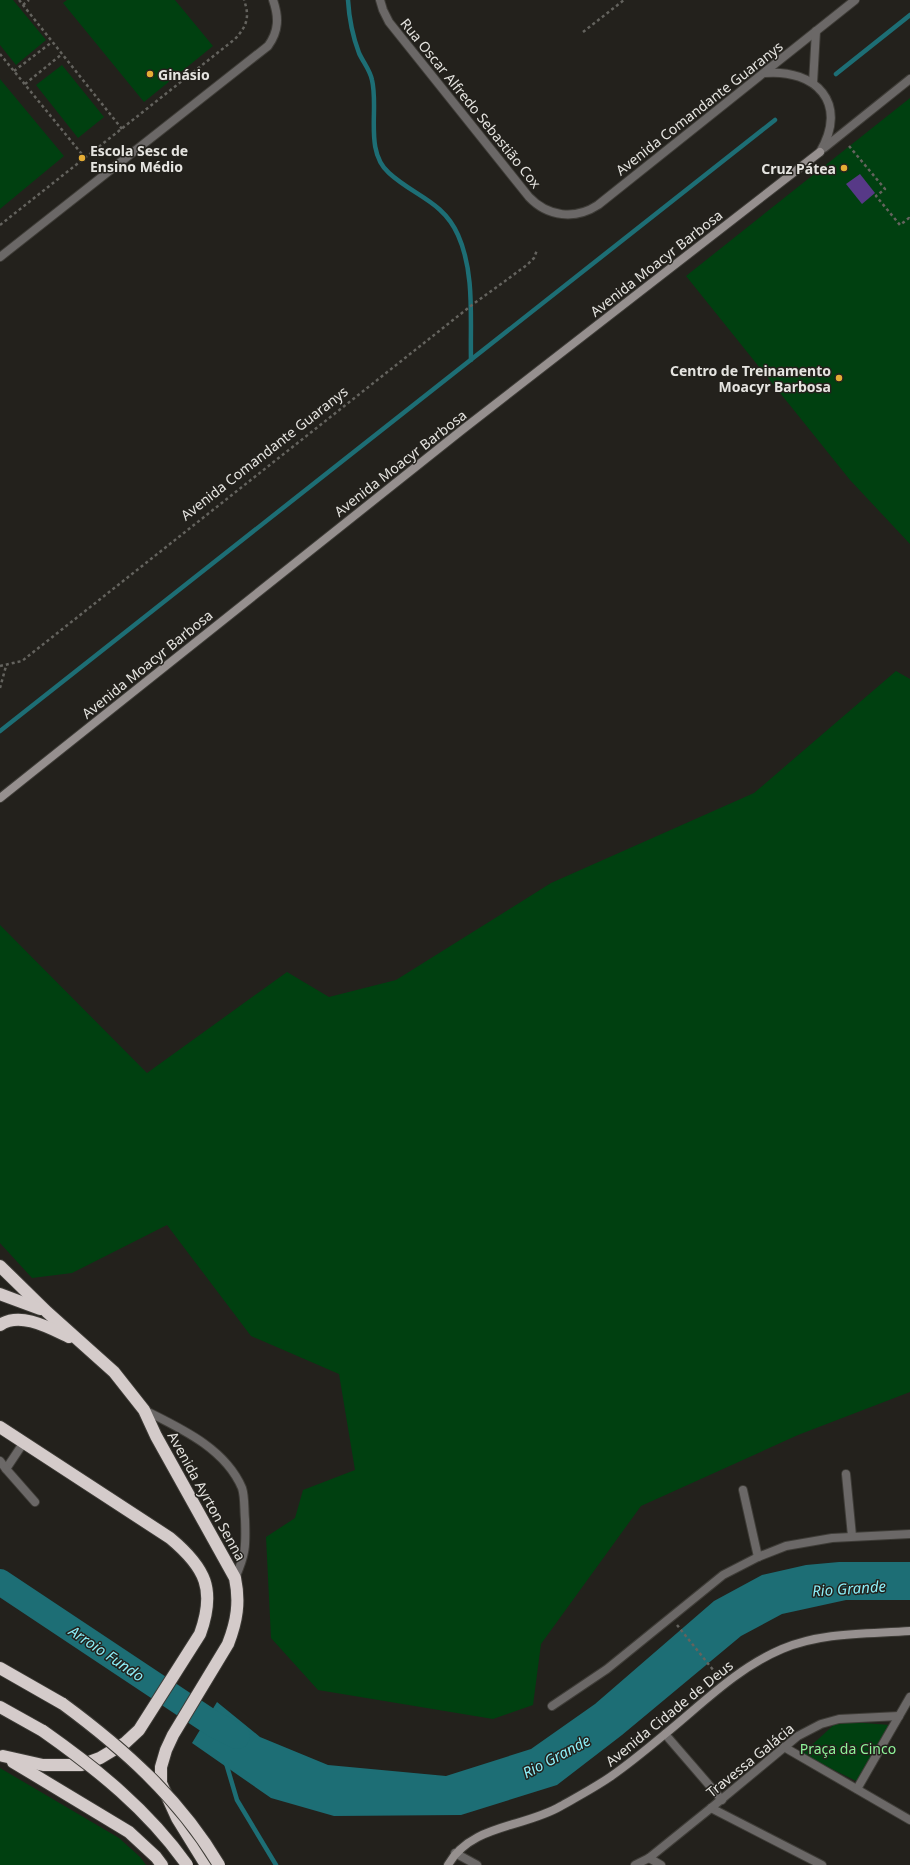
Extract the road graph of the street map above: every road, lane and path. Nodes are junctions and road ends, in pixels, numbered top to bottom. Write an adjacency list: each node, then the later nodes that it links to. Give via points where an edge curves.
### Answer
1 (19, 0): 8 (path)
2 (29, 0): 8 (path)
3 (244, 0): 19 (path, via 248,10 248,21 235,39)
4 (273, 0): 27 (street, via 278,14 277,30 268,46)
5 (380, 0): 23 (street, Rua Oscar Alfredo Sebastião Cox, via 389,22 536,205 553,213 570,215 585,212)
6 (624, 0): 10 (path)
7 (854, 0): 9 (street, Avenida Comandante Guaranys)
8 (23, 5): 11 (path)
9 (816, 31): 15 (street, Avenida Comandante Guaranys); 17 (street)
10 (583, 32)
11 (52, 42): 13 (path); 14 (path)
12 (0, 54): 14 (path)
13 (62, 54): 18 (path); 19 (path)
14 (14, 71): 18 (path)
15 (765, 73): 17 (street, via 792,74); 23 (street, Avenida Comandante Guaranys)
16 (910, 79): 21 (street, Avenida Moacyr Barbosa)
17 (813, 83): 21 (street, Avenida Moacyr Barbosa, via 826,98 831,116 829,134)
18 (25, 84): 22 (path)
19 (122, 129): 22 (path)
20 (850, 146): 24 (path, via 884,189 876,196 900,225 909,218)
21 (820, 152): 31 (street, Avenida Moacyr Barbosa, via 456,435)
22 (85, 158): 25 (path)
23 (598, 205)
24 (910, 220)
25 (0, 225)
26 (537, 250): 29 (path, Avenida Comandante Guaranys, via 527,265 472,305 22,661)
27 (0, 257)
28 (0, 666): 29 (path, Avenida Comandante Guaranys)
29 (6, 666): 30 (path)
30 (0, 688)
31 (0, 798)
32 (0, 1266): 34 (highway, Avenida Ayrton Senna)
33 (0, 1294): 34 (highway)
34 (47, 1312): 36 (highway, Avenida Ayrton Senna)
35 (0, 1325): 36 (highway, via 6,1320 20,1320 38,1324)
36 (80, 1341): 37 (highway, Avenida Ayrton Senna, via 114,1372)
37 (144, 1410): 48 (highway, Avenida Ayrton Senna); 48 (street, via 186,1431 206,1446 233,1472 243,1490 246,1539 244,1557)
38 (0, 1427): 39 (highway)
39 (24, 1442): 41 (street); 59 (highway, via 170,1538 192,1559 208,1592 206,1617 200,1634 139,1730 125,1743 100,1758 81,1765 43,1765)
40 (0, 1461): 41 (street)
41 (6, 1470): 44 (street)
42 (846, 1474): 46 (street)
43 (743, 1490): 47 (street)
44 (36, 1502)
45 (910, 1534): 46 (street)
46 (852, 1536): 47 (street, via 786,1546)
47 (758, 1557): 49 (street, via 723,1575)
48 (235, 1578): 68 (highway, Avenida Ayrton Senna, via 238,1611 234,1629 228,1644 173,1734 161,1768 161,1783 177,1818)
49 (671, 1617): 52 (path); 54 (street, via 607,1669)
50 (910, 1632): 52 (street, Avenida Cidade de Deus, via 828,1636 784,1648 765,1656)
51 (0, 1668): 69 (highway, bridge, via 63,1704 138,1764 190,1822)
52 (725, 1684): 57 (street, Avenida Cidade de Deus)
53 (910, 1697): 56 (street)
54 (552, 1706)
55 (0, 1707): 67 (highway, bridge, via 43,1731 113,1783 171,1842)
56 (899, 1716): 58 (street, Travessa Galácia, via 839,1719 821,1724); 60 (street)
57 (665, 1734): 61 (street); 64 (street, Avenida Cidade de Deus, via 610,1777 558,1808 481,1835)
58 (784, 1747): 60 (street); 61 (street, Travessa Galácia)
59 (2, 1755): 66 (highway, via 129,1832)
60 (857, 1789): 63 (street)
61 (722, 1800): 62 (street, Travessa Galácia)
62 (711, 1808): 65 (street, Travessa Galácia); 74 (street)
63 (910, 1820)
64 (455, 1853): 70 (street); 71 (street)
65 (649, 1858): 72 (street, Travessa Galácia); 73 (street)
66 (162, 1865)
67 (187, 1865)
68 (206, 1865)
69 (219, 1865)
70 (448, 1865)
71 (477, 1865)
72 (635, 1865)
73 (661, 1865)
74 (822, 1865)

